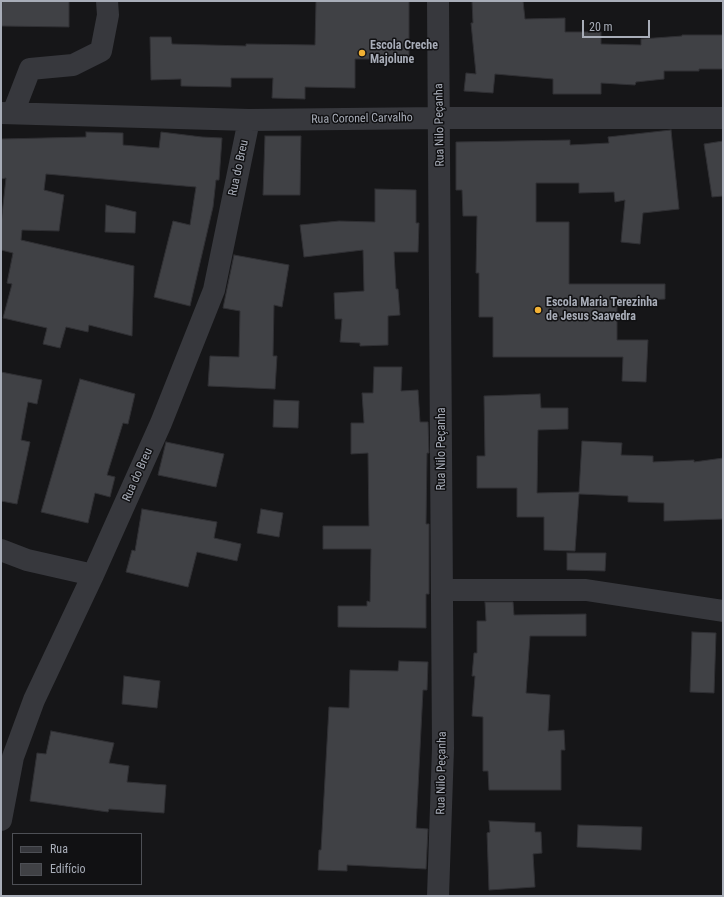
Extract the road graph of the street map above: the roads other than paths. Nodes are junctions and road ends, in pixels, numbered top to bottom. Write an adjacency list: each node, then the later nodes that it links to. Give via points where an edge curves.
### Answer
1 (107, 1): 3 (street, via 108,15 101,51 73,65 30,69)
2 (438, 1): 4 (street, Rua Nilo Peçanha)
3 (7, 113): 6 (street, Rua Coronel Carvalho)
4 (440, 118): 5 (street, Rua Coronel Carvalho); 6 (street, Rua Coronel Carvalho); 9 (street, Rua Nilo Peçanha)
5 (723, 118)
6 (249, 120): 8 (street, Rua do Breu, via 214,290 161,423)
7 (1, 550): 8 (street, via 27,560)
8 (93, 575): 11 (street, Rua do Breu, via 34,700 13,757)
9 (443, 590): 10 (street, via 586,590); 12 (street, Rua Nilo Peçanha, via 443,748)
10 (723, 611)
11 (1, 820)
12 (438, 896)

